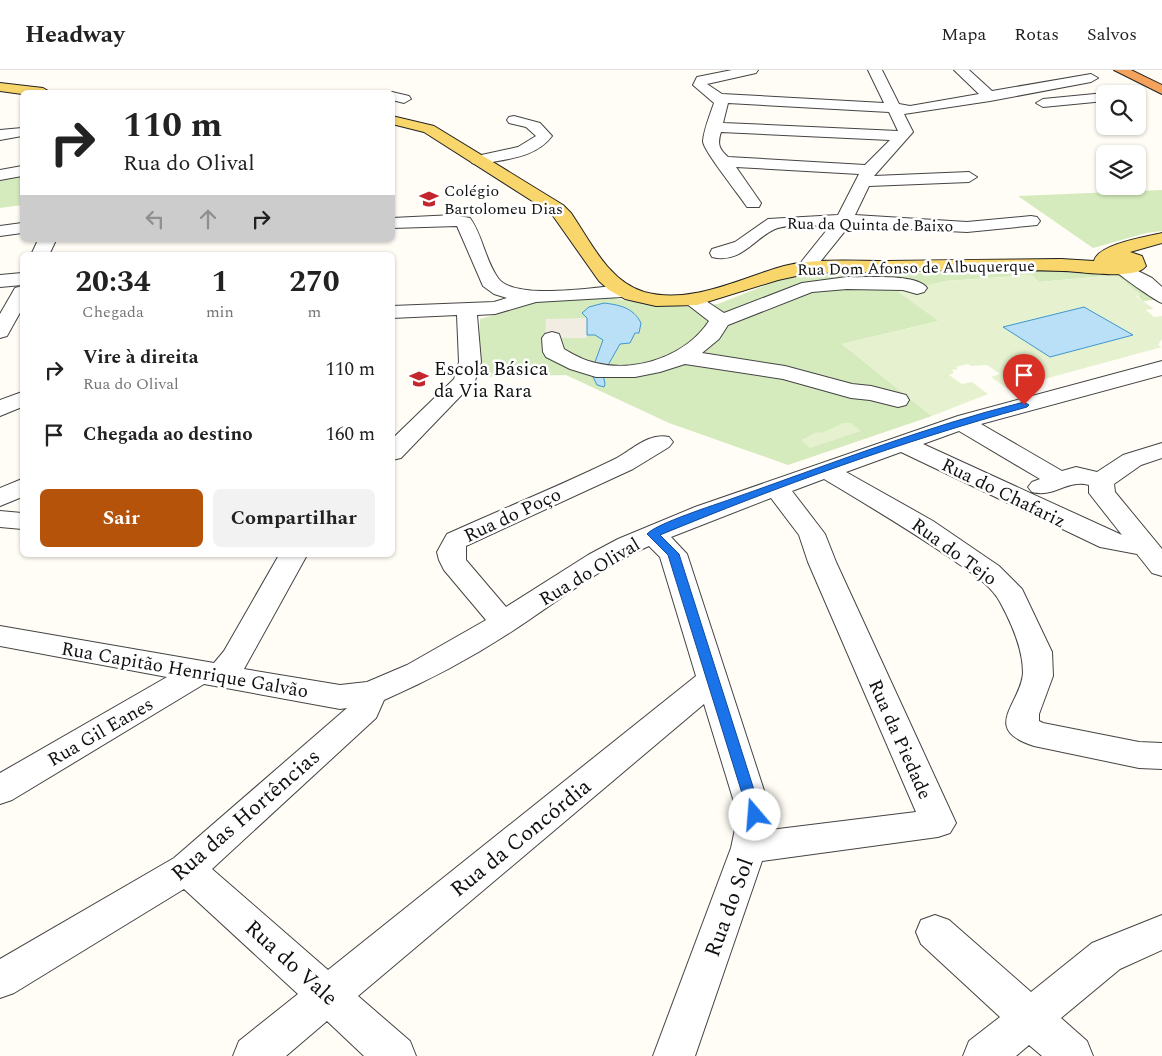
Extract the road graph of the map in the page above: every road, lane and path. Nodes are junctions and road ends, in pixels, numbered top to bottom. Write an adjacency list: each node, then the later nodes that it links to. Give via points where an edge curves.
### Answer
1 (751, 70): 16 (street, via 702,80 700,85)
2 (875, 70): 19 (street)
3 (961, 70): 15 (street)
4 (1121, 70): 13 (highway)
5 (1139, 70): 8 (highway)
6 (1069, 76): 9 (street, via 1091,78); 12 (street); 18 (street)
7 (1002, 80): 12 (street)
8 (1162, 80)
9 (1100, 85)
10 (0, 87): 11 (main road)
11 (26, 90)
12 (1027, 90): 14 (street)
13 (1162, 90)
14 (1006, 94): 15 (street); 18 (street, via 1031,104)
15 (990, 96): 19 (street, via 910,110)
16 (719, 98): 19 (street); 22 (street)
17 (1096, 98): 18 (street)
18 (1089, 99)
19 (892, 108): 25 (street, via 906,132)
20 (514, 120): 26 (street, via 540,128 544,136 539,143 526,149)
21 (395, 121): 26 (main road, Rua Dom Afonso de Albuquerque, via 429,129)
22 (716, 128): 25 (street); 27 (street, via 710,143)
23 (20, 132): 24 (street)
24 (0, 135)
25 (901, 136): 30 (street)
26 (478, 160): 45 (main road, Rua Dom Afonso de Albuquerque, via 557,209 609,280)
27 (724, 162): 30 (street); 32 (street)
28 (20, 171): 29 (street)
29 (0, 175)
30 (865, 175): 31 (street); 33 (street)
31 (969, 177)
32 (753, 203)
33 (844, 220): 34 (street, Rua da Quinta de Baixo, via 967,226); 39 (street, Rua da Quinta de Baixo, via 774,222 763,227 737,250); 40 (street, via 811,261)
34 (1031, 221)
35 (395, 223): 48 (street, via 463,220 495,288)
36 (20, 228): 37 (street)
37 (0, 231)
38 (1154, 240): 41 (main road)
39 (718, 253)
40 (810, 267): 41 (main road, Rua Dom Afonso de Albuquerque, via 1061,265); 50 (main road, Rua Dom Afonso de Albuquerque, via 788,270)
41 (1133, 268): 49 (street)
42 (20, 279): 43 (street)
43 (0, 281)
44 (917, 288): 54 (street, via 904,284 809,287)
45 (622, 291): 46 (street); 50 (main road, Rua Dom Afonso de Albuquerque, via 646,299)
46 (562, 295): 48 (street); 53 (street)
47 (20, 296): 55 (street)
48 (533, 297): 51 (street, via 496,308)
49 (1162, 297)
50 (693, 301): 54 (street)
51 (467, 308): 52 (street); 66 (street, via 470,362 464,381)
52 (395, 312)
53 (562, 318)
54 (720, 321): 58 (street, via 704,341)
55 (0, 334): 56 (street)
56 (20, 334)
57 (552, 338): 58 (street, via 554,352 572,363 601,371 640,370)
58 (684, 357): 60 (street, via 785,374 852,391)
59 (1162, 368): 63 (street, Rua do Olival)
60 (886, 392)
61 (20, 401): 62 (street)
62 (0, 409)
63 (962, 423): 65 (street, Rua do Olival); 69 (street)
64 (660, 442): 81 (street, Rua do Poço, via 624,464 456,540 450,556 454,564)
65 (901, 443): 68 (street, Rua do Olival); 74 (street, Rua do Chafariz)
66 (395, 450)
67 (1162, 450): 71 (street, via 1132,460)
68 (827, 471): 70 (street, Rua do Olival); 86 (street, Rua do Tejo, via 924,527 989,572 1012,596 1037,652 1038,676 1023,714 1022,726 1034,734 1139,755)
69 (1058, 479): 71 (street, via 1076,474); 74 (street)
70 (776, 487): 77 (street, Rua do Olival); 88 (street, Rua da Piedade, via 812,534 938,823)
71 (1101, 487): 78 (street)
72 (20, 488): 73 (street)
73 (0, 498)
74 (1017, 498): 78 (street, Rua do Chafariz, via 1109,541)
75 (0, 519): 76 (street)
76 (20, 521)
77 (653, 534): 81 (street, Rua do Olival, via 598,561); 84 (street, Rua do Sol, via 673,554)
78 (1145, 547): 80 (street)
79 (292, 557): 83 (street, via 235,658)
80 (1162, 567)
81 (504, 623): 85 (street, Rua do Olival, via 418,673)
82 (0, 636): 83 (street, Rua Capitão Henrique Galvão)
83 (211, 673): 85 (street, Rua Capitão Henrique Galvão, via 340,697); 87 (street, Rua Gil Eanes)
84 (712, 680): 88 (street, Rua do Sol, via 755,815); 93 (street, Rua da Concórdia)
85 (371, 693): 89 (street, Rua das Hortências, via 365,710)
86 (1162, 756)
87 (0, 790)
88 (748, 848): 97 (street, Rua do Sol)
89 (187, 869): 92 (street, Rua das Hortências); 93 (street, Rua do Vale)
90 (935, 932): 94 (street)
91 (1162, 932): 94 (street, via 1106,956)
92 (0, 980)
93 (329, 994): 95 (street, Rua da Concórdia); 96 (street, Rua do Vale)
94 (1030, 1019): 98 (street); 99 (street)
95 (254, 1056)
96 (395, 1056)
97 (674, 1056)
98 (984, 1056)
99 (1072, 1056)

